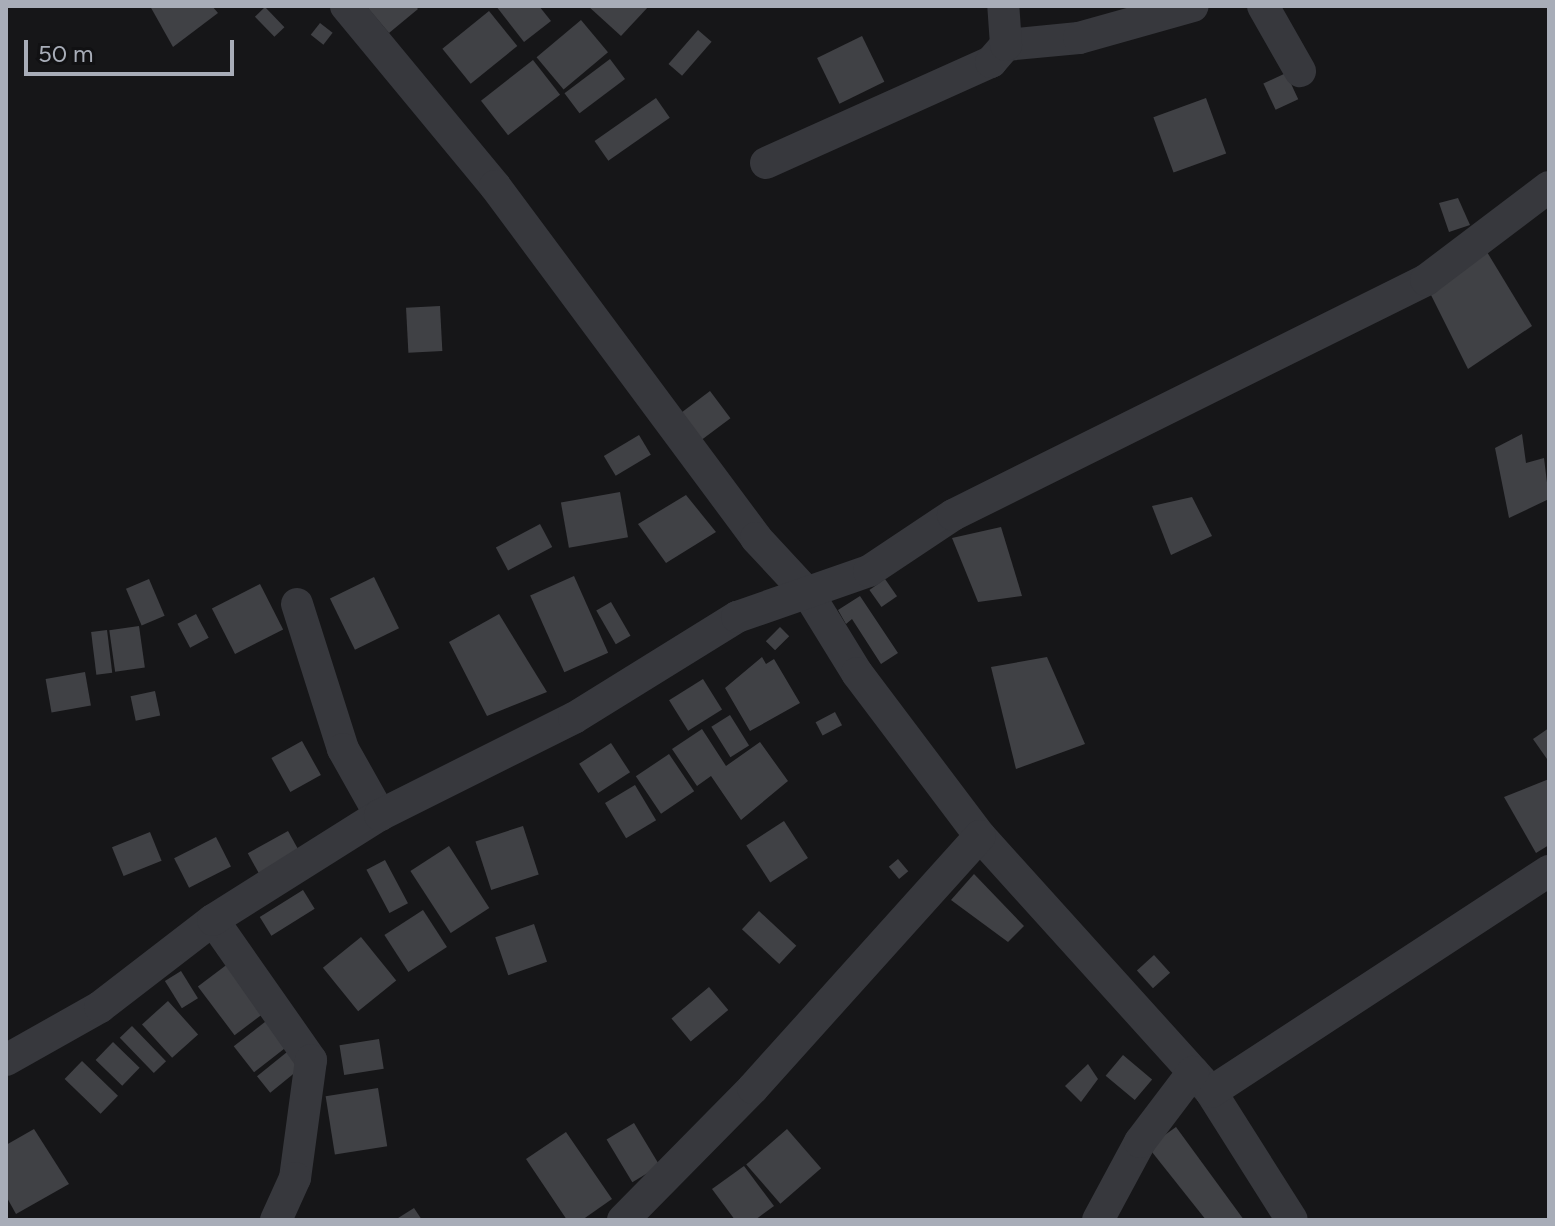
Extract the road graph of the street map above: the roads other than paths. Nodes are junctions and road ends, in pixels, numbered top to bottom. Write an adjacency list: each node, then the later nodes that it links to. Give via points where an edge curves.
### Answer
1 (346, 6): 9 (street, via 495,186 756,538)
2 (1003, 6): 5 (street)
3 (1193, 6): 5 (street, via 1079,38)
4 (1263, 6): 6 (street)
5 (1006, 45): 7 (street, via 991,62)
6 (1300, 71)
7 (766, 163)
8 (1549, 187): 9 (street, via 1426,280 953,515 869,571)
9 (809, 595): 11 (street, via 737,617 574,718); 12 (street, via 857,673)
10 (297, 604): 11 (street, via 343,749)
11 (380, 815): 14 (street)
12 (980, 836): 16 (street); 18 (street, via 753,1088)
13 (1549, 871): 16 (street)
14 (213, 920): 15 (street, via 100,1007); 17 (street, via 311,1060 295,1178)
15 (6, 1060)
16 (1202, 1082): 19 (street, via 1140,1142); 20 (street)
17 (276, 1220)
18 (623, 1220)
19 (1098, 1220)
20 (1292, 1220)

